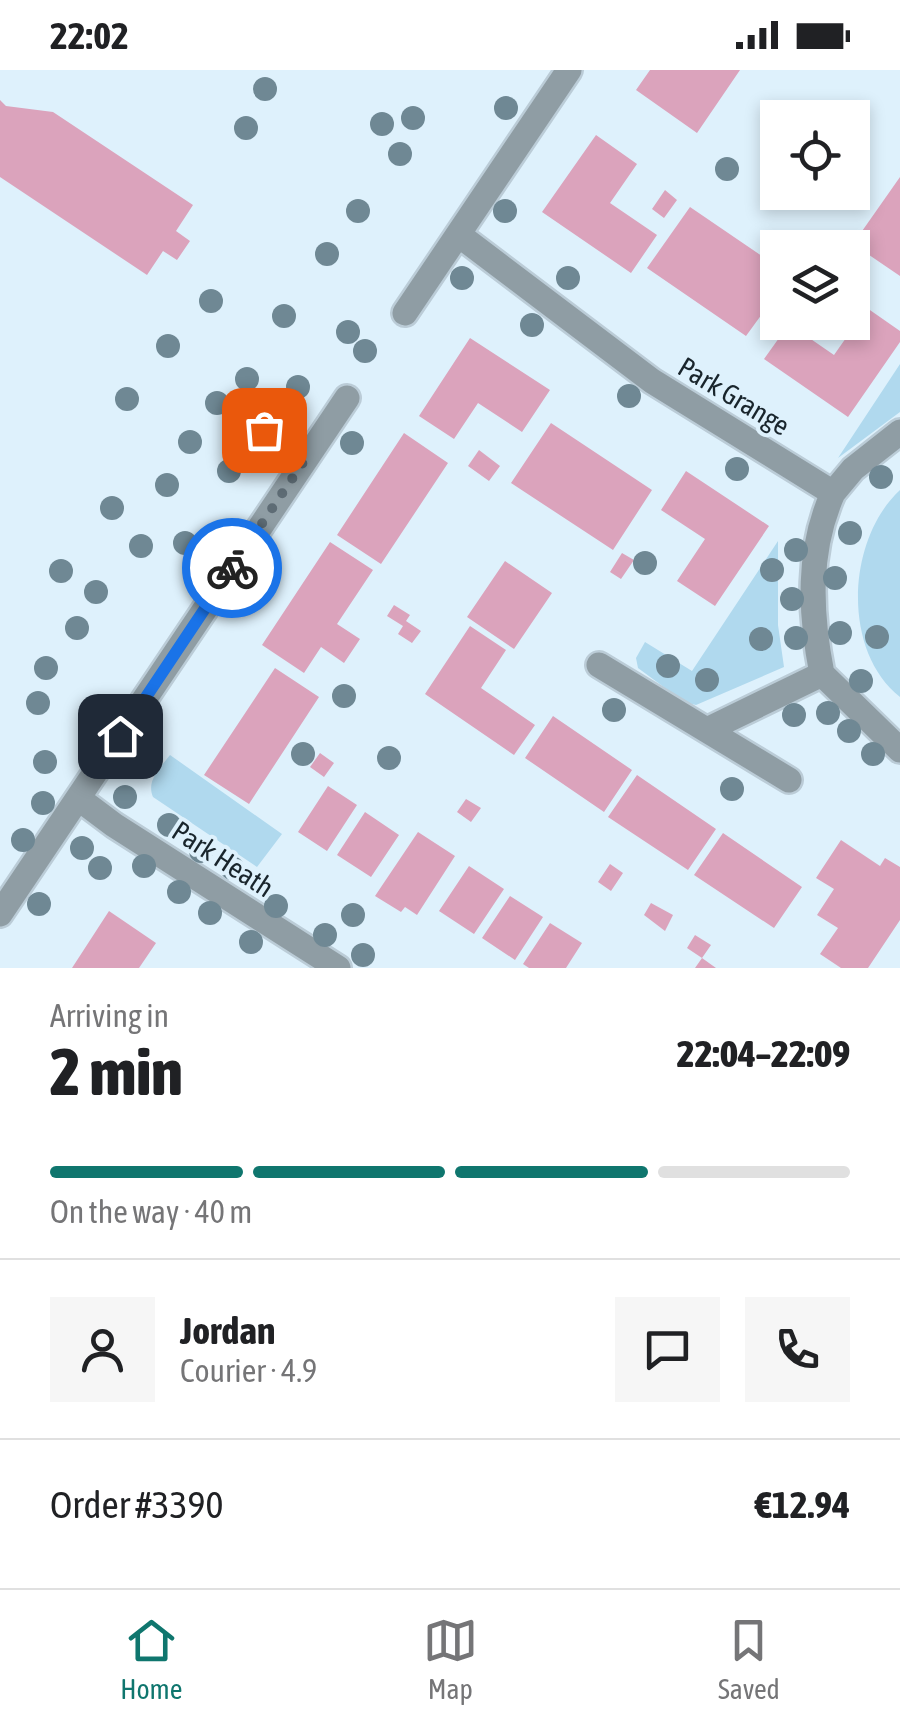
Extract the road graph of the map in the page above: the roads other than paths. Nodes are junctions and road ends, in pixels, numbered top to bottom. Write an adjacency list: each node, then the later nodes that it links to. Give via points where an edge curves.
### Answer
1 (569, 70): 2 (street)
2 (459, 235): 3 (street); 8 (street, Park Grange, via 652,382)
3 (406, 313)
4 (346, 398): 7 (street)
5 (264, 430): 7 (street)
6 (900, 432): 8 (street)
7 (306, 458): 14 (street)
8 (833, 493): 10 (street, via 821,519 814,569)
9 (599, 665): 11 (street)
10 (822, 674): 11 (street); 12 (street)
11 (708, 730): 13 (street)
12 (900, 750)
13 (788, 780)
14 (78, 798): 15 (street); 16 (street, Park Heath)
15 (0, 914)
16 (338, 968)

